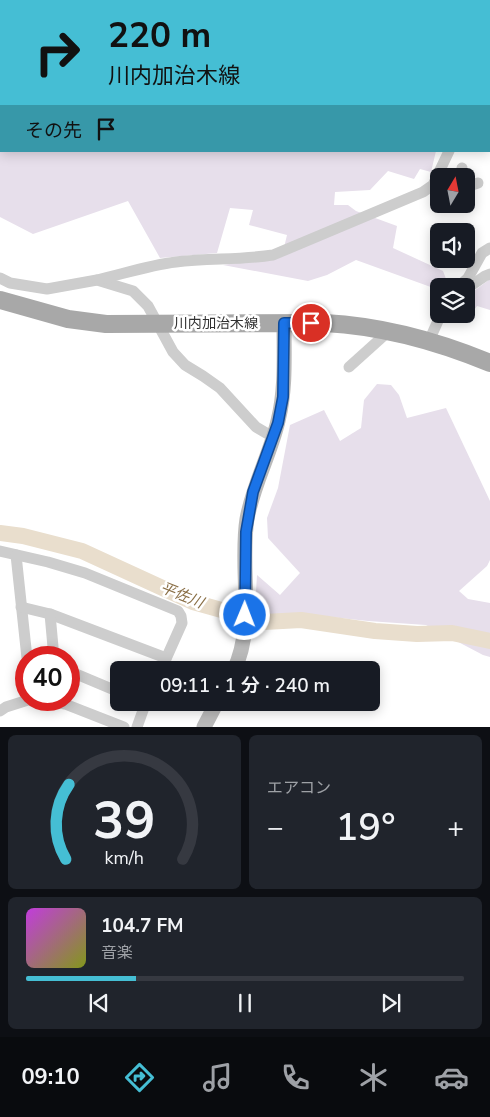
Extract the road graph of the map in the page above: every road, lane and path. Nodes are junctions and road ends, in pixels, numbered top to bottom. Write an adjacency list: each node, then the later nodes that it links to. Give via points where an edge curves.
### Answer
1 (449, 152): 2 (street)
2 (441, 168)
3 (478, 183): 4 (street)
4 (475, 184)
5 (430, 190): 10 (street, via 273,255 174,262)
6 (490, 248): 9 (street, via 482,253)
7 (490, 274): 11 (street)
8 (0, 278): 10 (street, via 10,283 47,289)
9 (468, 278)
10 (97, 280): 15 (street, via 132,291 148,306)
11 (475, 283)
12 (0, 300): 15 (main road, 川内加治木線, via 68,319 106,324)
13 (284, 323): 15 (main road, 川内加治木線); 16 (main road, 川内加治木線, via 349,324); 20 (street, via 283,397)
14 (437, 323): 17 (street)
15 (157, 324): 20 (street, via 185,366 220,388 256,427)
16 (389, 331): 17 (main road, 川内加治木線); 19 (street)
17 (429, 341): 18 (main road, 川内加治木線)
18 (490, 363)
19 (348, 367)
20 (273, 438): 29 (street, via 253,492 248,518 244,628)
21 (0, 551): 22 (street)
22 (16, 554): 23 (street); 27 (street, via 86,573 178,611 182,623)
23 (21, 607): 24 (street); 25 (street)
24 (50, 614): 26 (street); 27 (street)
25 (26, 646)
26 (53, 646)
27 (166, 658): 28 (street)
28 (165, 661)
29 (237, 661)
30 (80, 676): 31 (street)
31 (110, 688)
32 (15, 704): 34 (street)
33 (80, 710): 37 (street)
34 (0, 711)
35 (142, 711): 38 (street)
36 (212, 711): 39 (street)
37 (124, 727)
38 (137, 727)
39 (204, 727)

